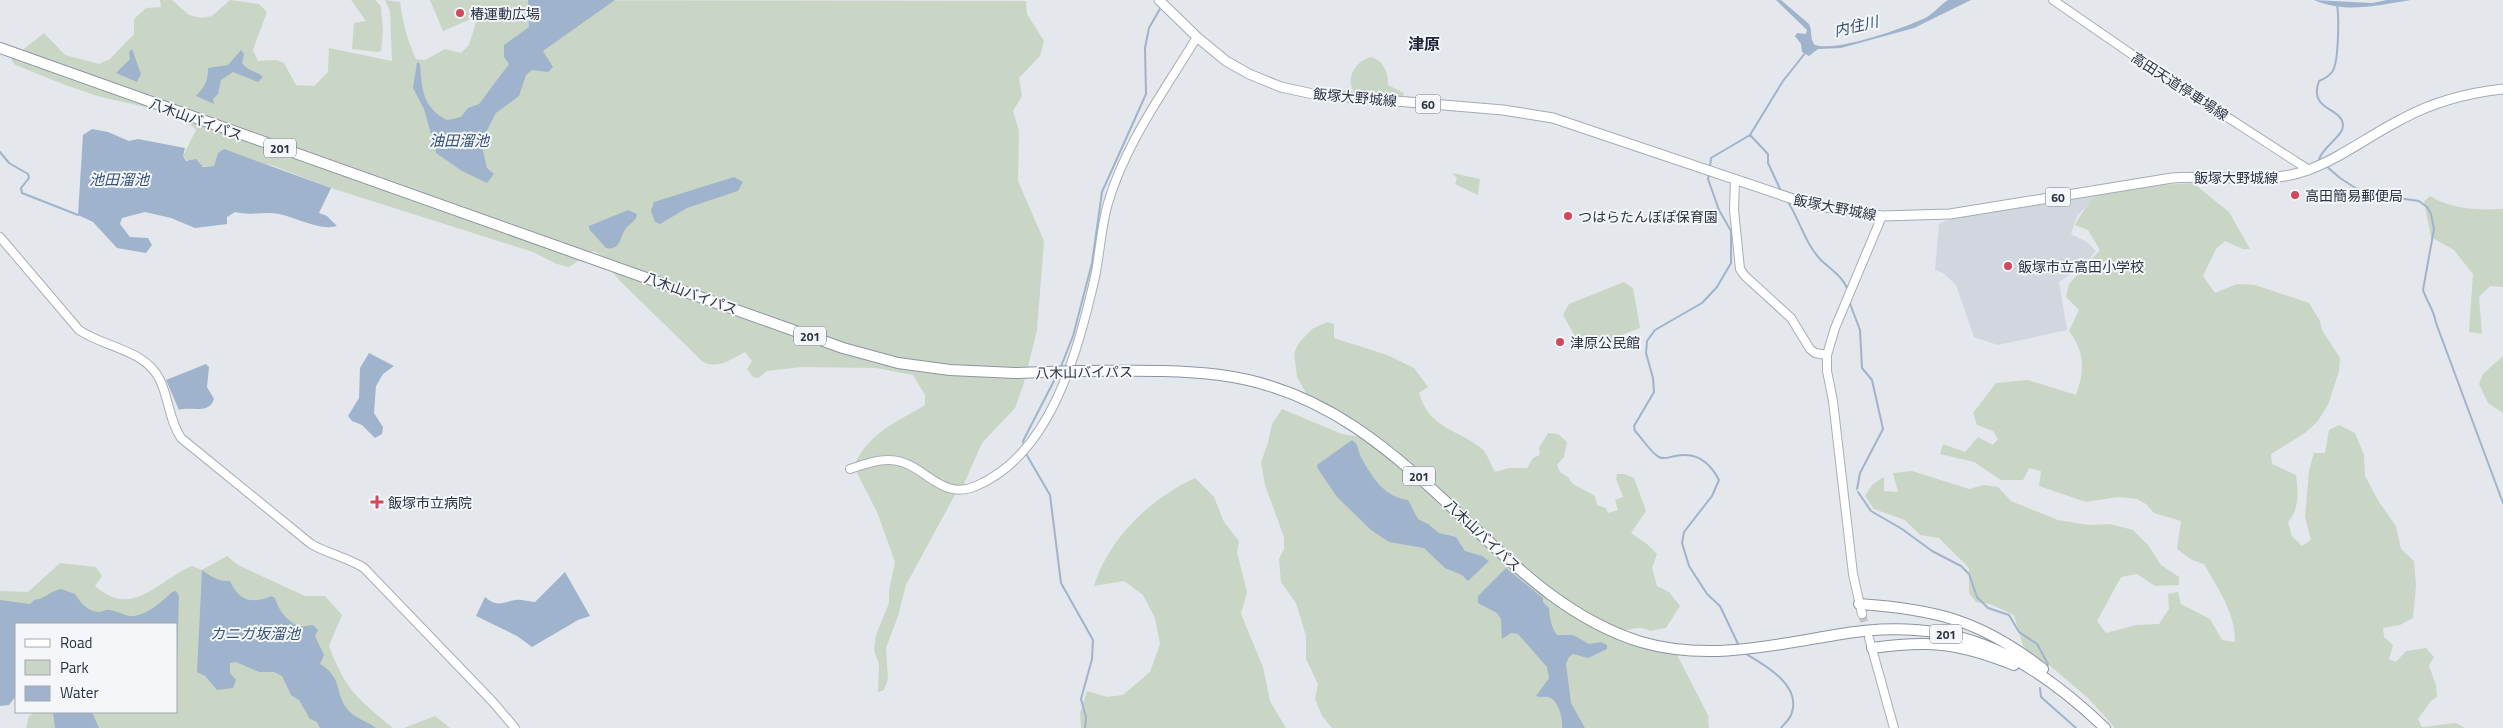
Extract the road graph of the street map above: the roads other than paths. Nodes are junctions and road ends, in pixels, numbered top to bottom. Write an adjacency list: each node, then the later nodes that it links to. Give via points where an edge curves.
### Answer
1 (1160, 0): 3 (main road, 飯塚大野城線 / 60)
2 (2054, 0): 6 (street, 高田天道停車場線)
3 (1197, 37): 7 (main road, 飯塚大野城線 / 60, via 1226,61 1281,87 1313,94 1502,110 1553,118); 11 (street, via 1146,119 1124,163 1108,202 1095,276 1073,360 1058,395 1028,447 1000,473 966,489 953,490 942,486 900,461 890,460)
4 (0, 48): 15 (highway, 八木山バイパス / 201, bridge, via 843,348 898,363 950,370 1015,373 1184,371 1259,383 1317,405 1374,438 1547,593 1612,631 1642,642 1696,651 1731,651 1760,649 1863,630 1942,633 1993,648 2023,662)
5 (2503, 89): 6 (main road, 飯塚大野城線 / 60, via 2461,95 2422,110)
6 (2309, 170): 8 (main road, 飯塚大野城線 / 60, via 2260,179 2172,178 1958,214)
7 (1735, 180): 8 (main road, 飯塚大野城線 / 60, via 1796,201); 10 (street, via 1740,269 1791,318 1816,354)
8 (1882, 216): 10 (street)
9 (0, 237): 17 (street, via 79,330 148,363 160,380 170,416 181,438 311,544 353,560 364,568)
10 (1827, 355): 12 (street, via 1853,574)
11 (850, 469)
12 (1861, 609): 15 (highway, via 1905,607 1970,624 2002,639 2030,658 2050,674)
13 (1869, 638): 14 (street)
14 (1872, 648): 16 (highway, via 1918,642 1952,645 2019,667); 18 (street)
15 (2055, 684): 16 (highway, 八木山バイパス / 201)
16 (2081, 706): 19 (highway, 八木山バイパス / 201)
17 (515, 728)
18 (1894, 728)
19 (2105, 728)

